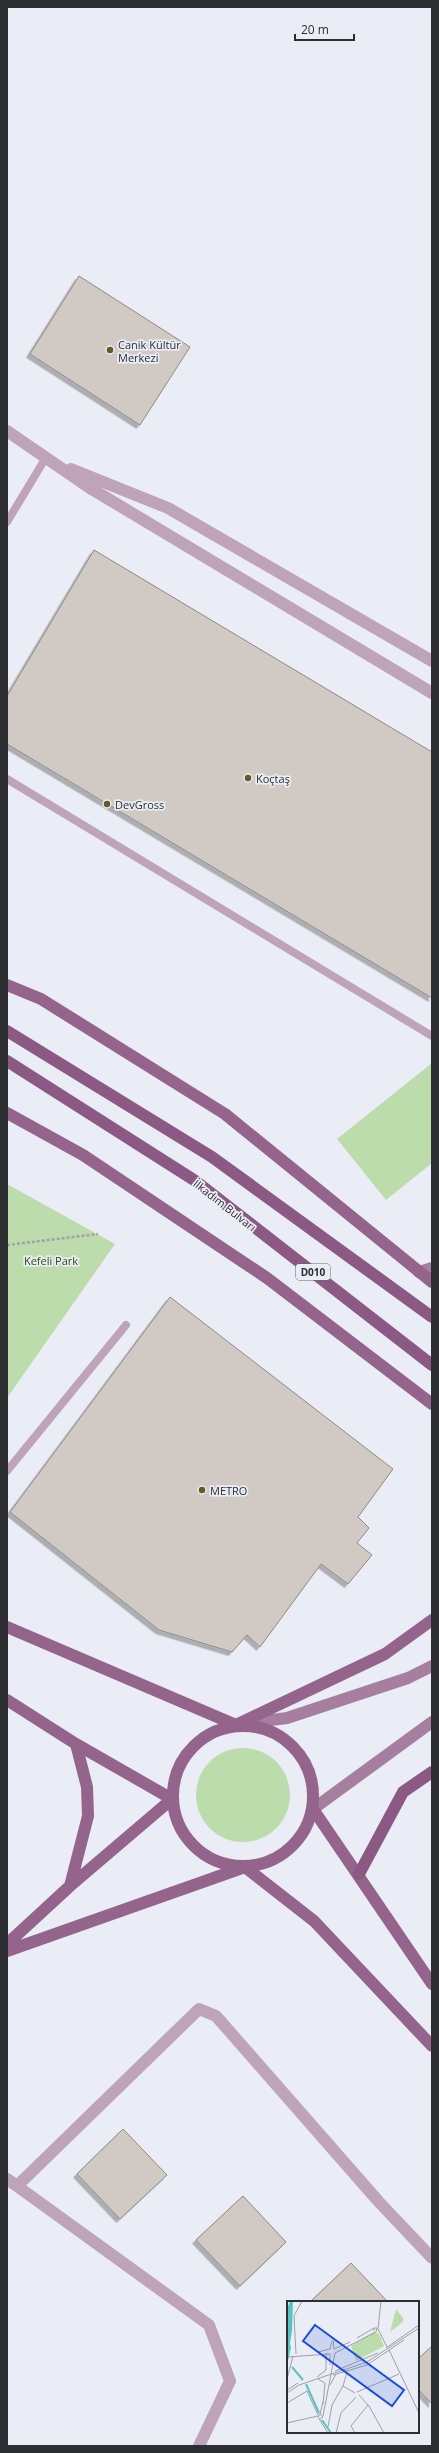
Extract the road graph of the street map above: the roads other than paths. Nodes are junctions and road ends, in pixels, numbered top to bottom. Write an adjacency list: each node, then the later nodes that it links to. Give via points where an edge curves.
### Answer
1 (7, 431): 2 (street)
2 (45, 459): 3 (lane); 4 (street, via 168,508); 5 (street)
3 (7, 522)
4 (432, 661)
5 (432, 693)
6 (7, 779): 9 (lane)
7 (7, 985): 13 (main road, via 41,999 225,1114)
8 (7, 1031): 15 (highway, via 212,1158)
9 (432, 1036)
10 (7, 1061): 17 (highway, İlkadım Bulvarı / D010, via 194,1180)
11 (7, 1113): 18 (main road, via 83,1155 268,1278)
12 (432, 1268): 13 (main road)
13 (419, 1272): 14 (main road)
14 (432, 1282)
15 (432, 1317)
16 (126, 1325): 19 (lane)
17 (432, 1365)
18 (432, 1404)
19 (7, 1471)
20 (432, 1620): 25 (main road, via 385,1654)
21 (7, 1627): 25 (main road)
22 (432, 1666): 25 (main road, via 408,1678 287,1718)
23 (7, 1700): 26 (main road)
24 (432, 1722): 29 (main road)
25 (236, 1725): 28 (main road, via 215,1730 192,1747 183,1758 174,1777); 29 (main road, via 258,1726 278,1734 295,1748 309,1773 313,1787)
26 (76, 1744): 28 (main road); 32 (main road, via 88,1787 88,1816)
27 (432, 1772): 31 (highway, via 403,1792)
28 (172, 1799): 30 (main road, via 176,1820 192,1844 203,1854 223,1864); 32 (main road)
29 (313, 1809): 30 (main road, via 304,1832 289,1850 268,1862); 31 (main road)
30 (245, 1867): 34 (main road); 36 (main road, via 314,1921)
31 (359, 1874): 35 (main road, via 401,1941)
32 (70, 1886): 33 (main road)
33 (7, 1944)
34 (7, 1951)
35 (432, 1984)
36 (432, 2046)
37 (12, 2182): 38 (street, via 199,2009 216,2016 379,2202); 39 (street, via 209,2325 230,2380)
38 (432, 2258)
39 (199, 2446)

